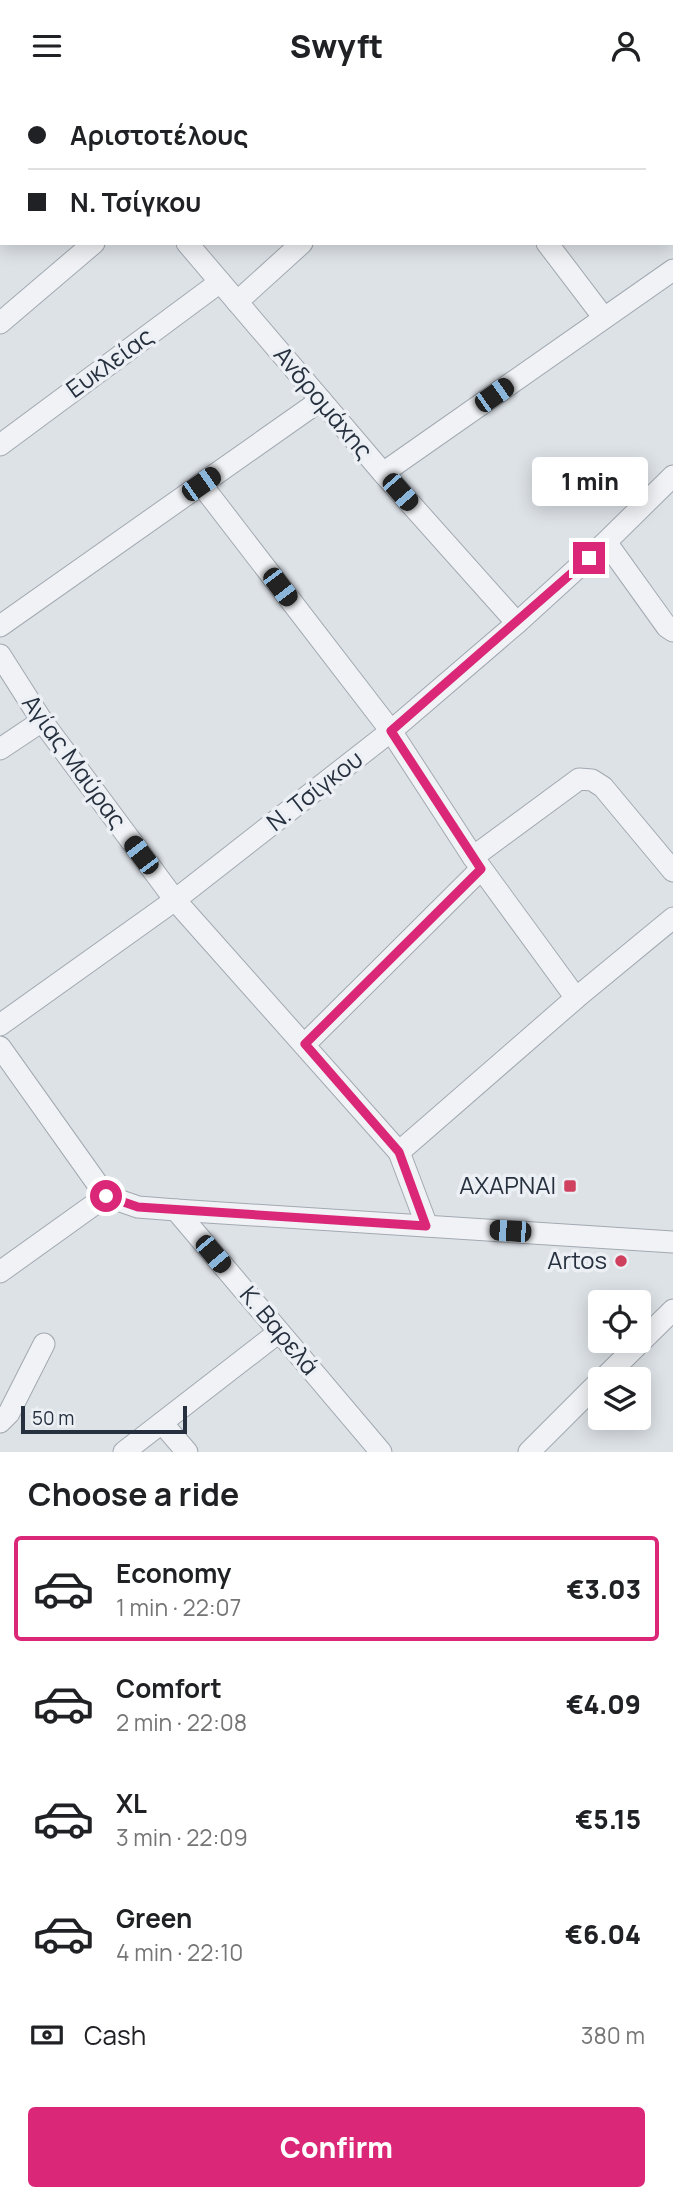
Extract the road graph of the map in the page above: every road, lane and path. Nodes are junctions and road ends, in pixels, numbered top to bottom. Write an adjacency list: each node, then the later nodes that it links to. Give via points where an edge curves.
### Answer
1 (92, 245): 9 (street)
2 (189, 245): 6 (street, Ανδρομάχης)
3 (300, 245): 7 (street)
4 (549, 245): 8 (street)
5 (673, 270): 8 (street)
6 (220, 282): 7 (street, Ανδρομάχης); 11 (street, Ευκλείας)
7 (237, 302): 10 (street, Ανδρομάχης)
8 (604, 318): 12 (street)
9 (0, 323)
10 (321, 400): 12 (street, Ανδρομάχης); 14 (street)
11 (0, 445)
12 (383, 473): 16 (street, Ανδρομάχης)
13 (673, 476): 15 (street, Ν. Τσίγκου)
14 (201, 484): 17 (street); 21 (street)
15 (606, 542): 16 (street, Ν. Τσίγκου); 18 (street)
16 (517, 623): 21 (street, Ν. Τσίγκου)
17 (0, 626)
18 (673, 631)
19 (0, 655): 20 (street, Αγίας Μαύρας)
20 (42, 721): 22 (street); 25 (street, Αγίας Μαύρας)
21 (391, 731): 23 (street); 25 (street, Ν. Τσίγκου)
22 (0, 749)
23 (477, 863): 24 (street, via 579,779 603,787); 27 (street); 29 (street)
24 (673, 871)
25 (175, 900): 28 (street, Ν. Τσίγκου); 29 (street, Αγίας Μαύρας)
26 (673, 918): 27 (street)
27 (576, 998): 31 (street)
28 (0, 1025)
29 (305, 1044): 31 (street, Αγίας Μαύρας)
30 (0, 1047): 32 (street)
31 (399, 1152): 34 (street)
32 (106, 1196): 33 (street, via 138,1207); 36 (street)
33 (176, 1210): 34 (street); 38 (street, Κ. Βαρελά)
34 (426, 1226): 35 (street)
35 (673, 1242)
36 (0, 1272)
37 (673, 1310): 40 (street)
38 (279, 1332): 43 (street); 46 (street, Κ. Βαρελά)
39 (44, 1344): 42 (street)
40 (614, 1367)
41 (588, 1393): 47 (street)
42 (0, 1422)
43 (162, 1423): 44 (street); 45 (street)
44 (124, 1452)
45 (187, 1452)
46 (382, 1452)
47 (529, 1452)

